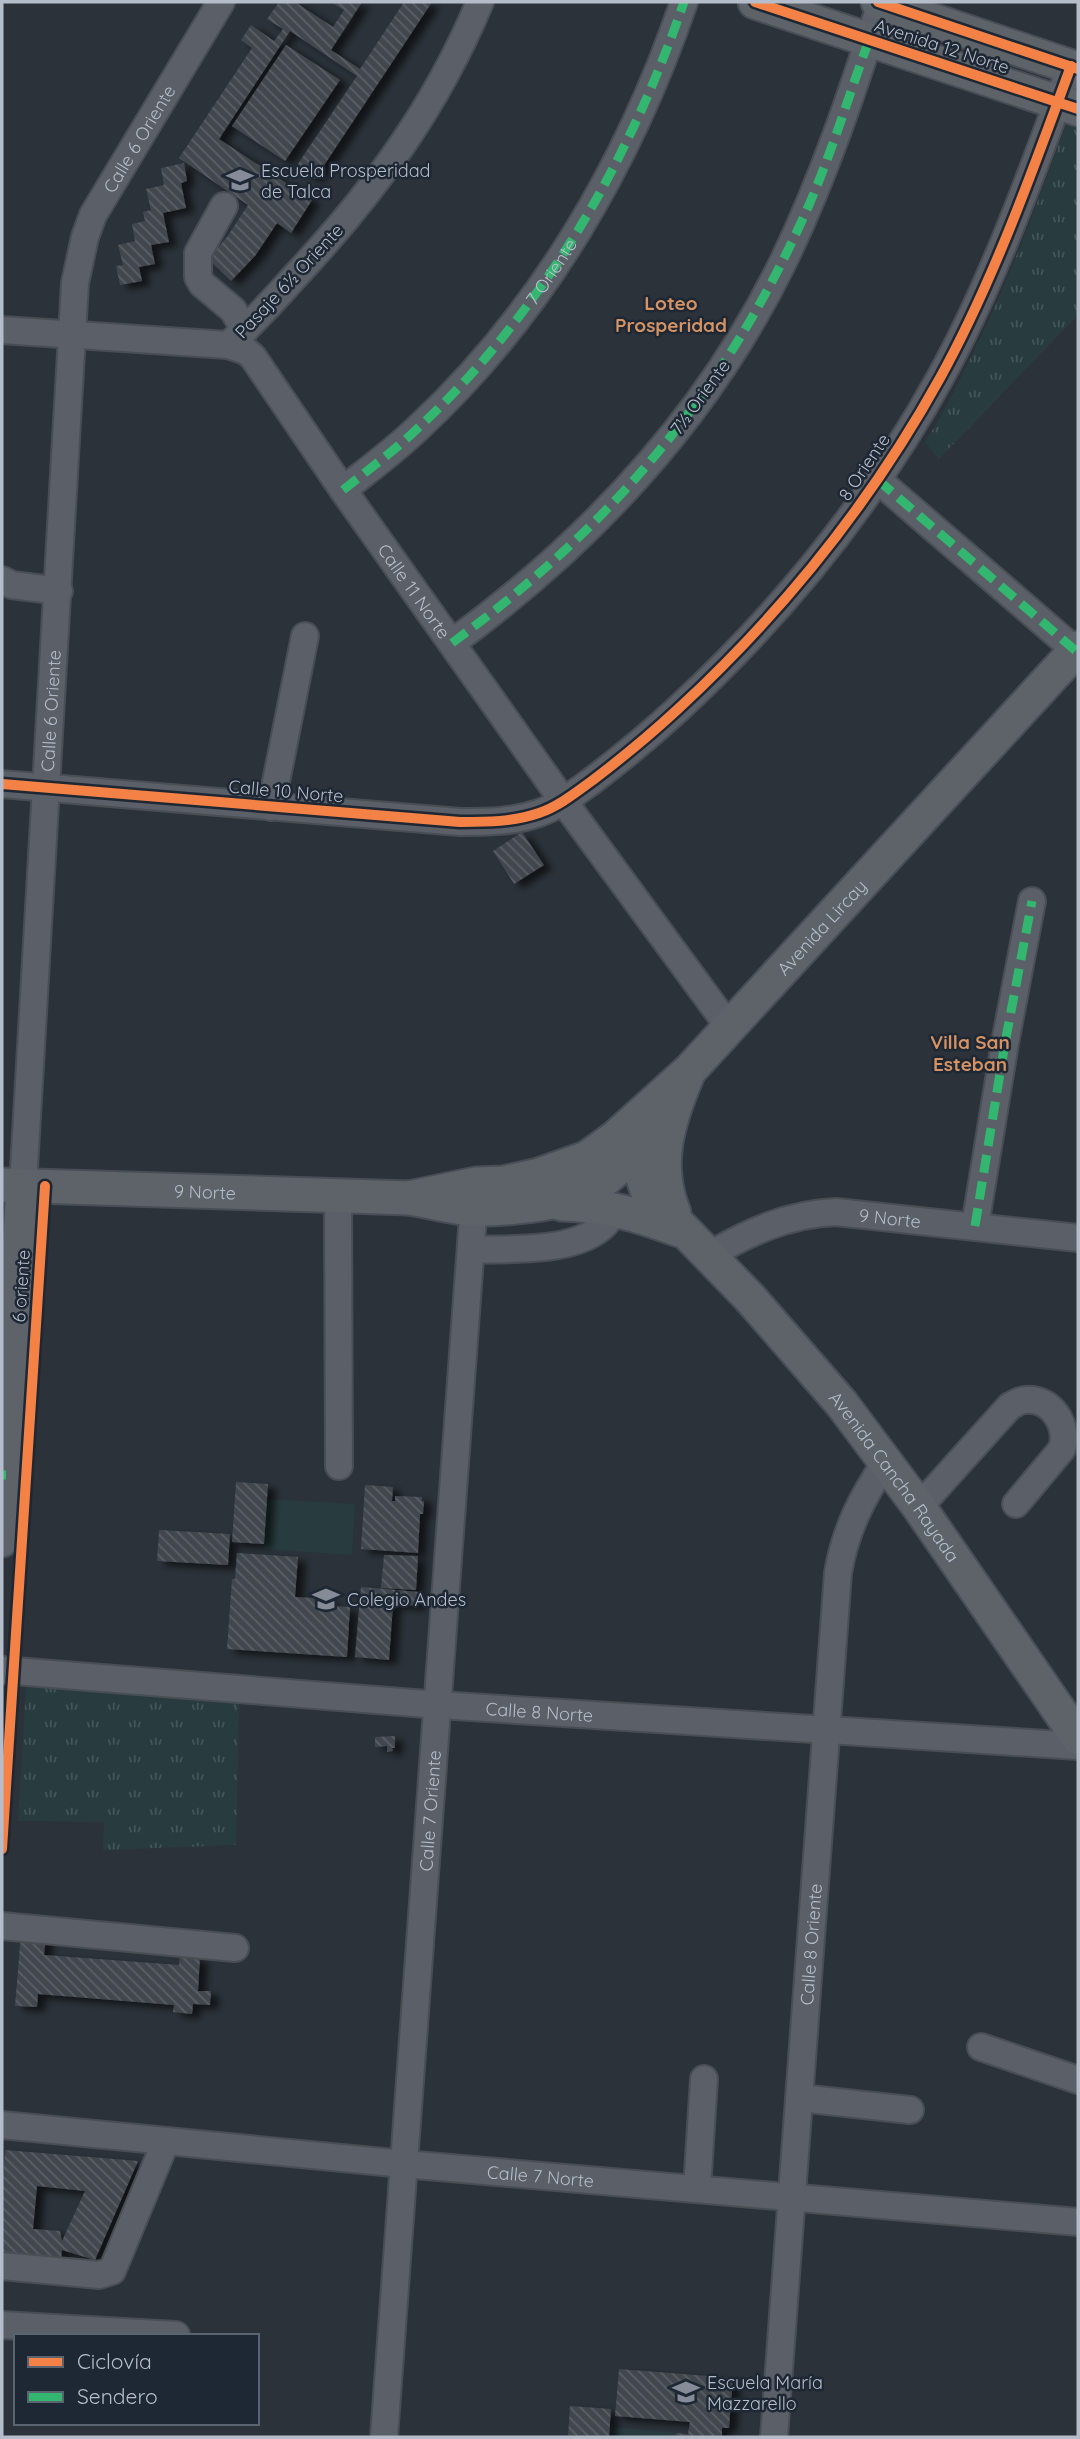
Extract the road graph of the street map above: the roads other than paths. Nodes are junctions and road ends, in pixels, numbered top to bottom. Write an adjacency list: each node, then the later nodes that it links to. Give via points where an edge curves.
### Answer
1 (221, 2): 12 (street, Calle 6 Oriente, via 93,215 79,260)
2 (480, 2): 13 (street, Pasaje 6½ Oriente, via 448,72 399,153 332,236)
3 (684, 2): 15 (street, 7 Oriente, via 618,160 540,288 450,397)
4 (755, 2): 6 (main road, Avenida 12 Norte)
5 (879, 2): 7 (street, 7½ Oriente); 8 (main road, Avenida 12 Norte)
6 (810, 10): 7 (main road, Avenida 12 Norte)
7 (869, 40): 9 (main road, Avenida 12 Norte); 19 (street, 7½ Oriente, via 806,211 762,301 715,379 655,458 582,534 513,597)
8 (1074, 68): 9 (street, 8 Oriente)
9 (1068, 106): 14 (street, 8 Oriente, via 966,327)
10 (224, 206): 13 (street, via 198,253 198,277 233,310)
11 (2, 330): 12 (street, Calle 11 Norte)
12 (73, 336): 13 (street, Calle 11 Norte); 17 (street, Calle 6 Oriente)
13 (237, 338): 15 (street, Calle 11 Norte)
14 (878, 480): 20 (street); 23 (street, 8 Oriente, via 808,573 737,653 667,719)
15 (343, 490): 19 (street, Calle 11 Norte)
16 (2, 580): 17 (street)
17 (59, 591): 22 (street, Calle 6 Oriente)
18 (305, 636): 24 (street)
19 (452, 643): 23 (street, Calle 11 Norte)
20 (1077, 650): 26 (main road, Avenida Lircay)
21 (2, 783): 22 (street, Calle 10 Norte)
22 (48, 788): 24 (street, Calle 10 Norte); 29 (street, Calle 6 Oriente)
23 (564, 802): 24 (street, Calle 10 Norte, via 536,814 488,822); 26 (street, Calle 11 Norte)
24 (271, 807)
25 (1032, 901): 35 (street)
26 (729, 1027): 27 (main road, Avenida Lircay)
27 (662, 1108): 28 (main road, Avenida Cancha Rayada, via 643,1116); 30 (main road, Avenida Lircay); 37 (main road, Avenida Cancha Rayada, via 664,1184 676,1218)
28 (636, 1150): 33 (main road); 34 (main road, Avenida Cancha Rayada, via 648,1193)
29 (12, 1185): 31 (main road, 9 Norte); 41 (main road, Calle 6 Oriente)
30 (542, 1189): 32 (main road, 9 Norte); 33 (main road, via 593,1205)
31 (338, 1195): 32 (main road, 9 Norte); 40 (street)
32 (475, 1196): 38 (street, Calle 7 Oriente)
33 (607, 1196): 34 (main road); 37 (main road); 38 (street, via 606,1223 576,1242)
34 (660, 1206): 37 (main road, Avenida Cancha Rayada)
35 (975, 1226): 36 (street, 9 Norte); 37 (street, 9 Norte, via 816,1213 782,1220 736,1240)
36 (1078, 1238)
37 (697, 1244): 39 (main road, Avenida Cancha Rayada, via 795,1348)
38 (472, 1250): 46 (street, Calle 7 Oriente)
39 (886, 1462): 43 (main road, Avenida Cancha Rayada); 47 (street, Calle 8 Oriente, via 856,1512 842,1551)
40 (339, 1466)
41 (4, 1475): 44 (main road, Calle 6 Oriente)
42 (1016, 1504): 43 (street, via 1062,1449 1065,1439 1059,1418 1039,1400 1010,1406)
43 (919, 1507): 48 (main road, Avenida Cancha Rayada)
44 (2, 1540)
45 (2, 1670): 46 (street, Calle 8 Norte)
46 (439, 1705): 47 (street, Calle 8 Norte); 59 (street, Calle 7 Oriente)
47 (827, 1729): 49 (street, Calle 8 Norte); 55 (street, Calle 8 Oriente)
48 (1078, 1738)
49 (1078, 1746)
50 (2, 1926): 51 (street)
51 (235, 1948)
52 (981, 2047): 54 (street)
53 (704, 2079): 60 (street)
54 (1078, 2080)
55 (800, 2098): 56 (street); 61 (street, Calle 8 Oriente)
56 (910, 2109)
57 (2, 2125): 58 (street, Calle 7 Norte)
58 (166, 2141): 59 (street, Calle 7 Norte); 63 (street, via 112,2271 99,2275)
59 (404, 2164): 60 (street, Calle 7 Norte); 66 (street, Calle 7 Oriente)
60 (697, 2189): 61 (street, Calle 7 Norte)
61 (793, 2197): 62 (street, Calle 7 Norte); 67 (street, Calle 8 Oriente)
62 (1078, 2222)
63 (2, 2266)
64 (2, 2325): 65 (street)
65 (159, 2334)
66 (384, 2437)
67 (774, 2437)

